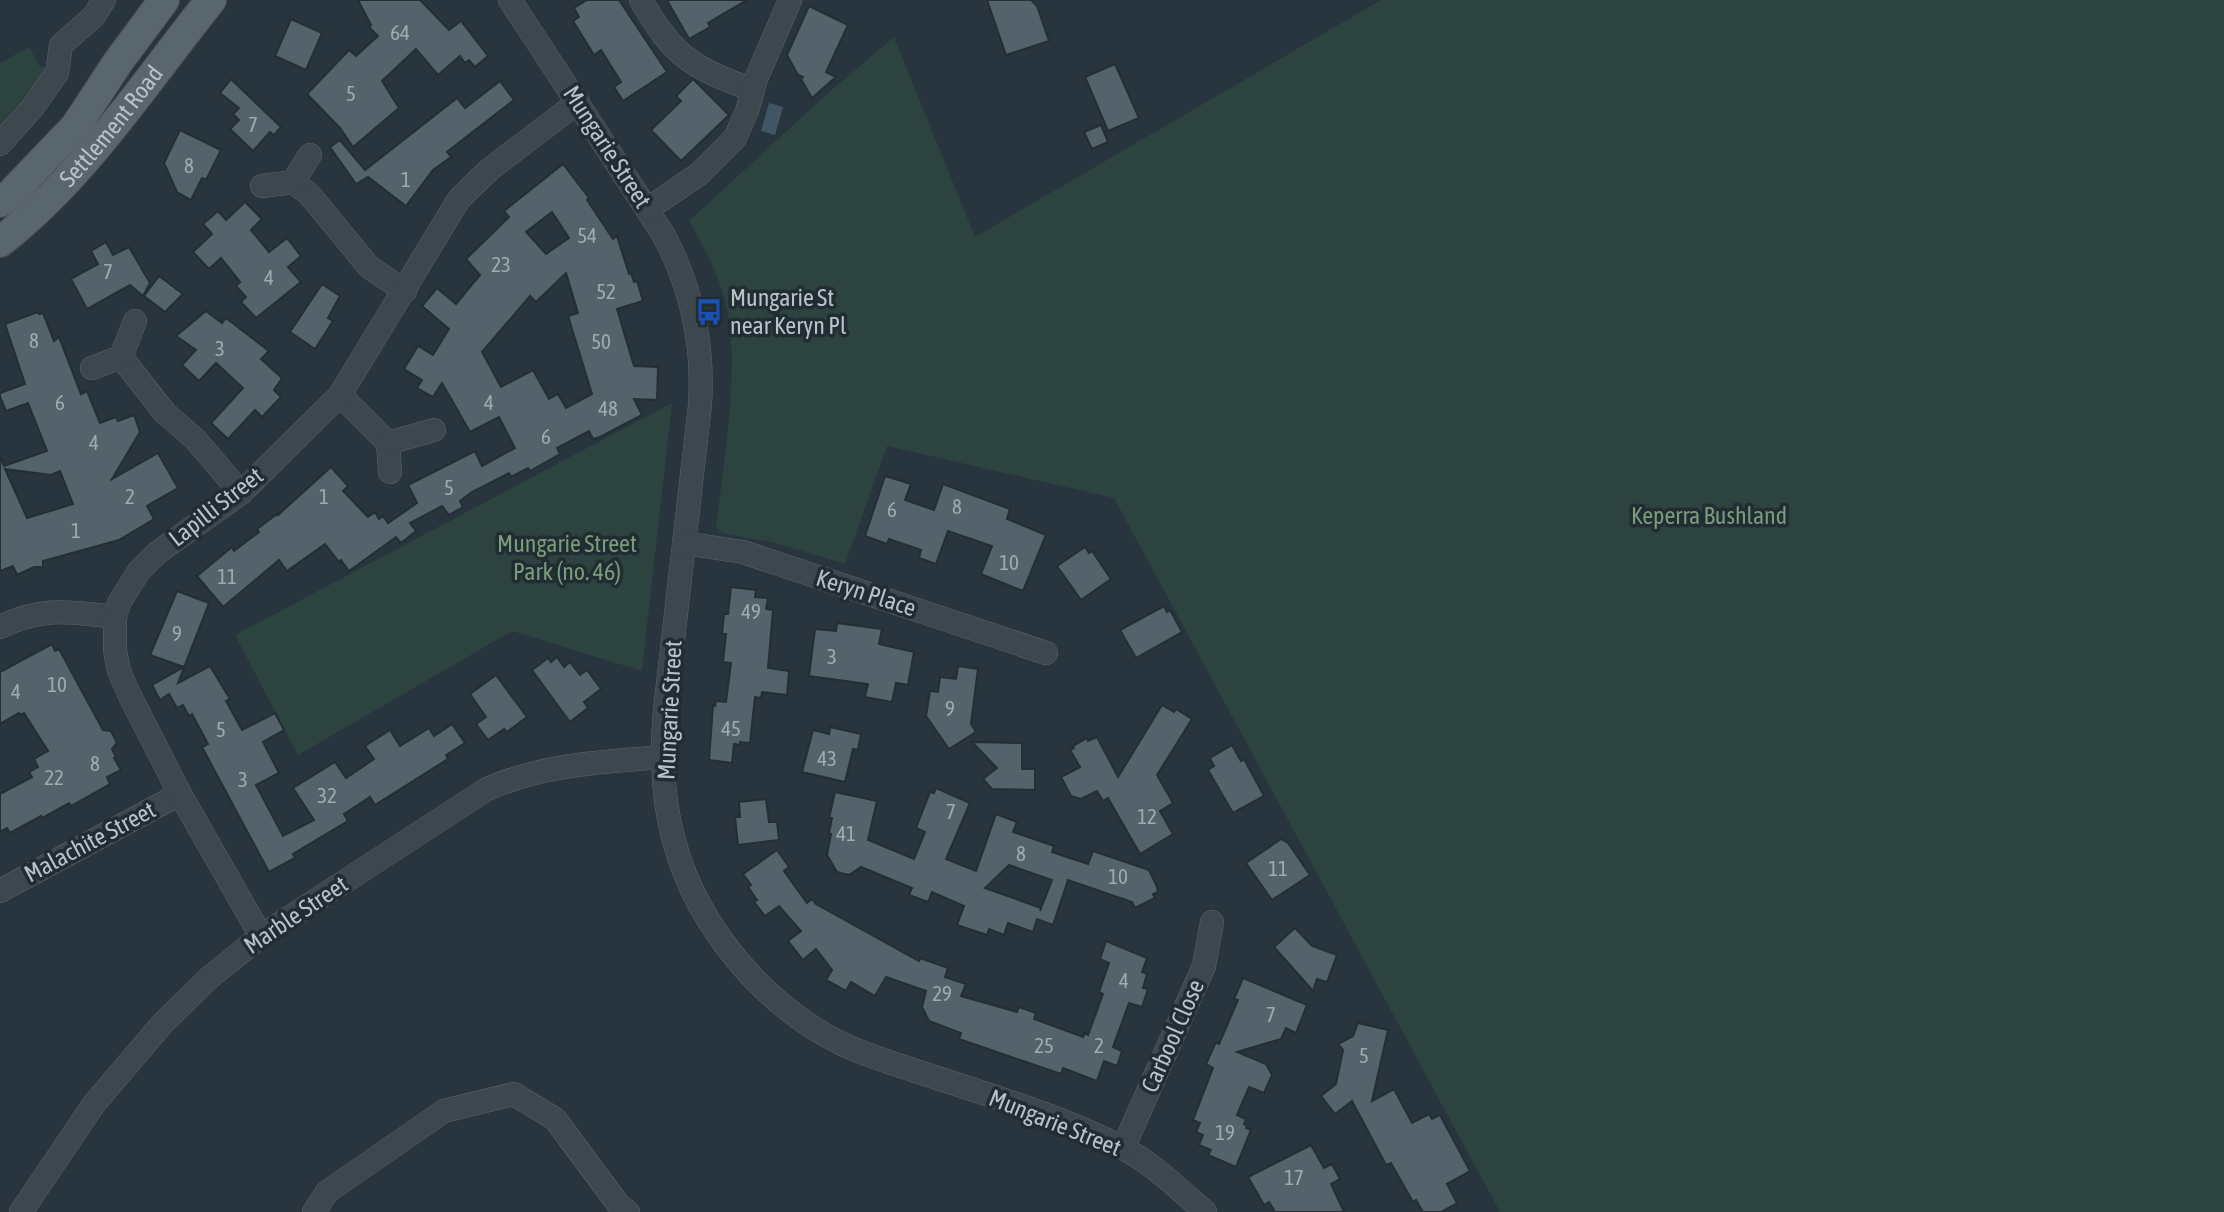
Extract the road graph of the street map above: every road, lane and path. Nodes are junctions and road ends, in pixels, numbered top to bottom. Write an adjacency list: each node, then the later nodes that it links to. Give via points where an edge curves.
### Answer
1 (104, 0): 9 (street, via 94,16 61,45 57,73)
2 (164, 0): 13 (main road, Settlement Road, via 76,126)
3 (212, 0): 15 (main road, Settlement Road, via 92,154)
4 (510, 0): 8 (street, Mungarie Street)
5 (641, 0): 7 (street, via 685,59 713,76)
6 (790, 0): 7 (street)
7 (753, 90): 14 (street, via 731,144 692,180)
8 (578, 102): 14 (street, Mungarie Street); 16 (street, Lapilli Street, via 489,170 460,199)
9 (0, 144)
10 (310, 155): 11 (street)
11 (293, 182): 12 (street); 16 (street, via 309,194 369,267)
12 (262, 186)
13 (0, 202)
14 (648, 209): 25 (street, Mungarie Street, via 681,271 700,355)
15 (0, 242)
16 (405, 291): 20 (street, Lapilli Street)
17 (135, 321): 18 (street)
18 (121, 357): 19 (street); 24 (street, via 165,414 195,439)
19 (92, 368)
20 (340, 394): 22 (street); 24 (street, Lapilli Street)
21 (434, 430): 22 (street)
22 (388, 443): 23 (street)
23 (390, 472)
24 (242, 493): 26 (street, Lapilli Street, via 157,553 128,587)
25 (684, 543): 28 (street, Keryn Place, via 743,552); 29 (street, Mungarie Street)
26 (115, 617): 27 (street, via 36,613); 30 (street, Lapilli Street, via 119,671)
27 (0, 627)
28 (1046, 653)
29 (663, 757): 33 (street, Marble Street, via 593,761 518,776 487,789); 34 (street, Mungarie Street, via 674,840 691,888 721,939 778,1000 844,1044)
30 (180, 794): 31 (street, Malachite Street); 33 (street, Lapilli Street)
31 (0, 891)
32 (1212, 922): 34 (street, Carbool Close, via 1204,965)
33 (261, 936): 35 (street, Marble Street, via 162,1024 94,1104)
34 (1124, 1148): 38 (street, Mungarie Street)
35 (22, 1212)
36 (314, 1212): 37 (street, via 327,1192 444,1111 514,1094 555,1119)
37 (628, 1212)
38 (1205, 1212)

